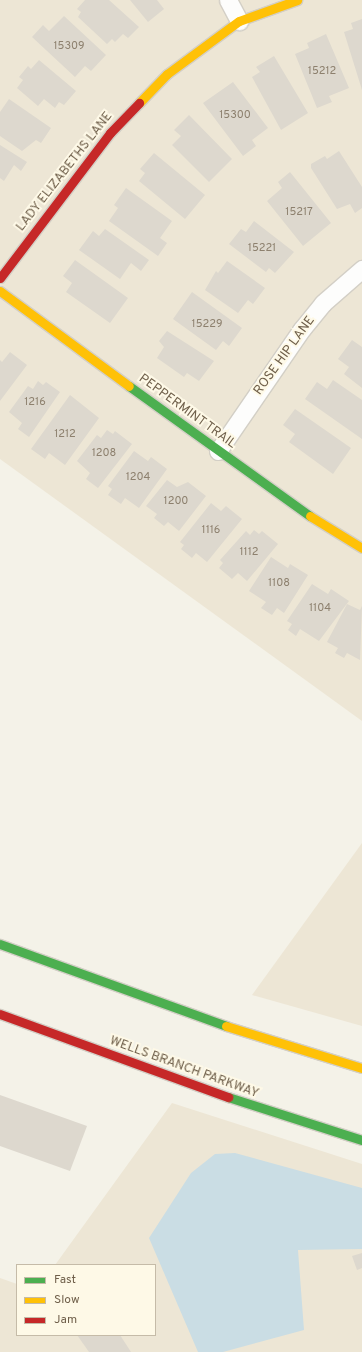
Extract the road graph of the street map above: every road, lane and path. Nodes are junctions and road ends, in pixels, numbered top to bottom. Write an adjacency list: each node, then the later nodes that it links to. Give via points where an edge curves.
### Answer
1 (228, 0): 3 (street)
2 (297, 0): 3 (street, LADY ELIZABETHS LANE)
3 (239, 21): 5 (street, LADY ELIZABETHS LANE, via 167,74 110,133)
4 (362, 269): 7 (street, ROSE HIP LANE, via 323,303 302,329)
5 (0, 278)
6 (0, 291): 7 (street, PEPPERMINT TRAIL)
7 (218, 451): 8 (street, PEPPERMINT TRAIL, via 283,499)
8 (362, 548)
9 (0, 944): 11 (street, via 261,1039)
10 (0, 1014): 12 (street, WELLS BRANCH PARKWAY, via 269,1112)
11 (362, 1068)
12 (362, 1140)

